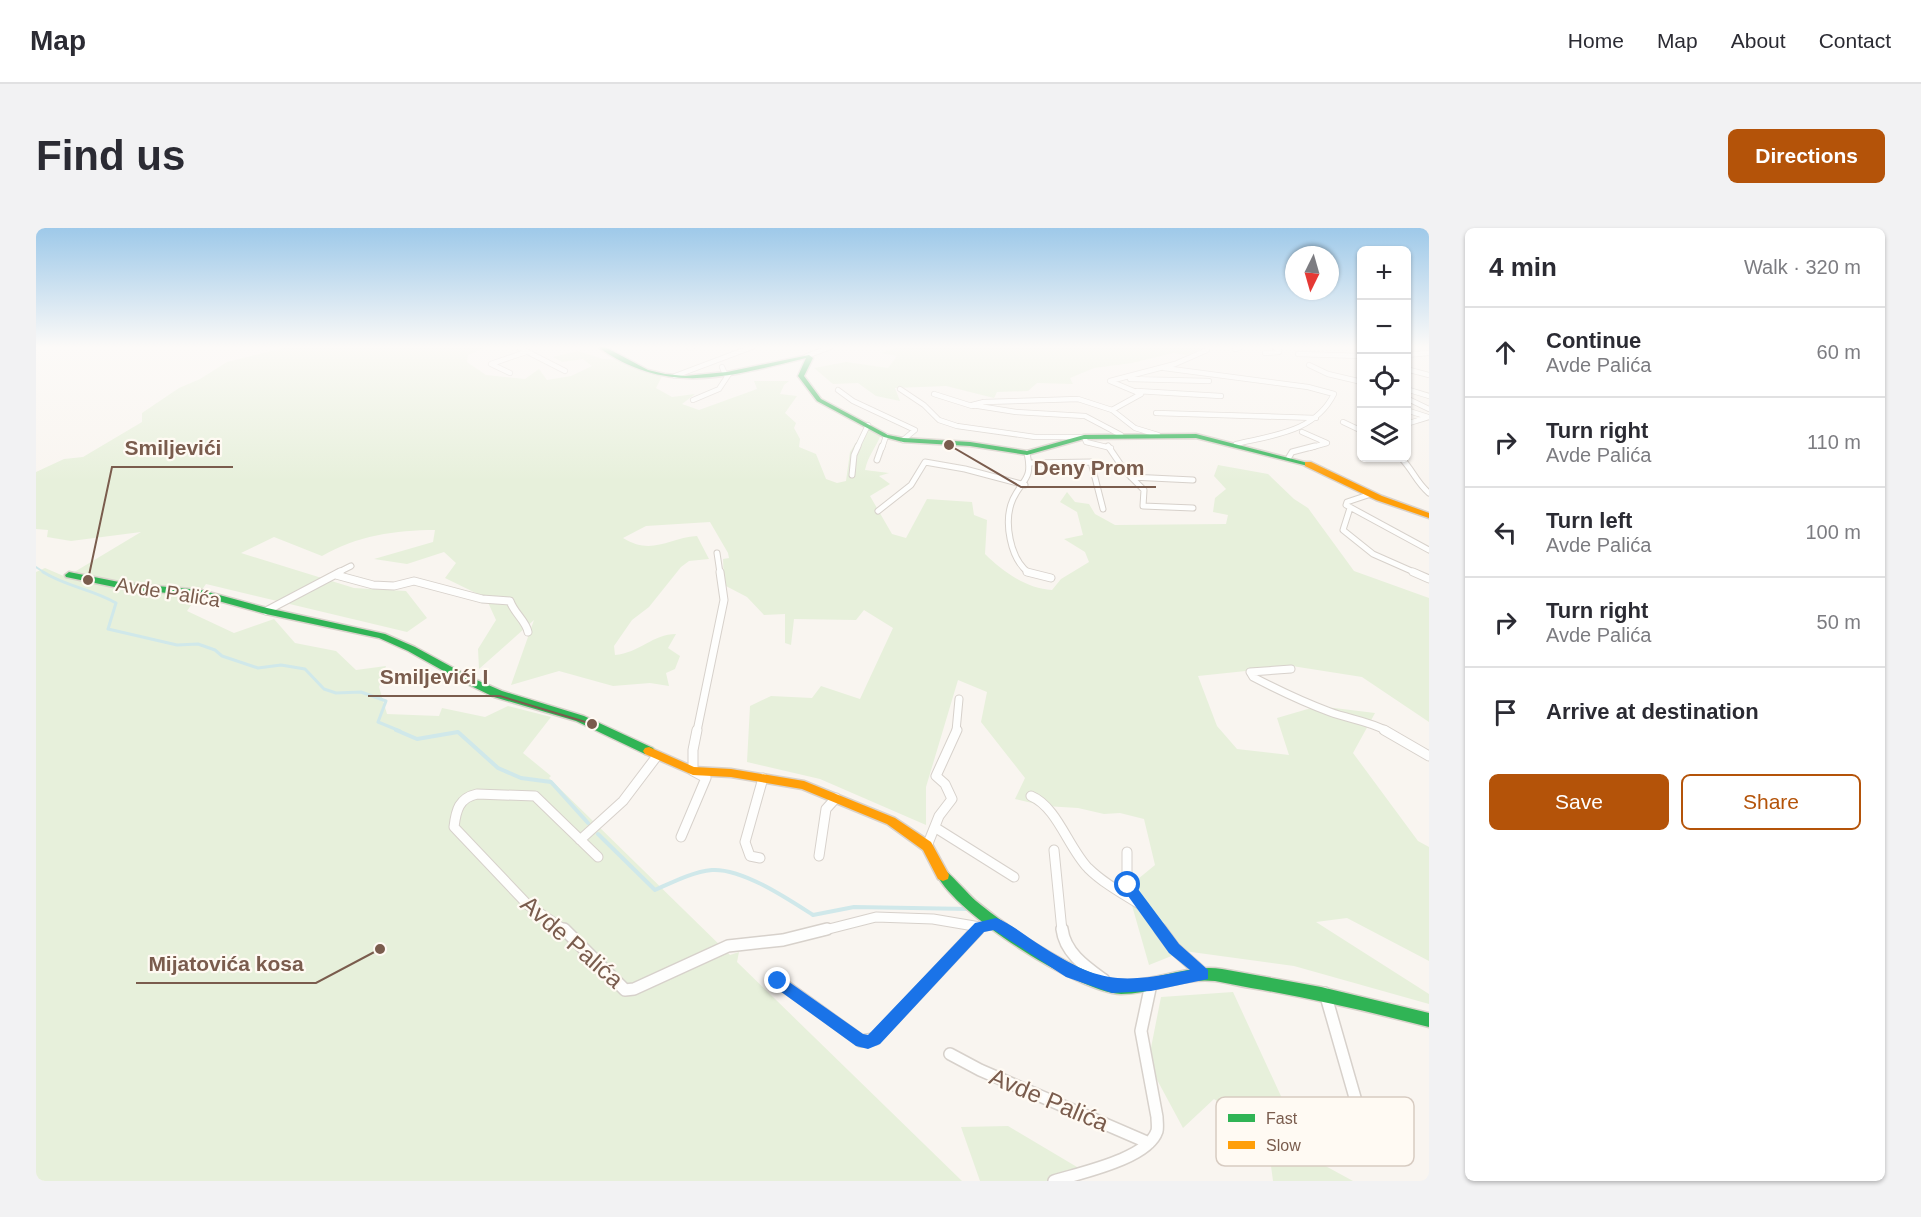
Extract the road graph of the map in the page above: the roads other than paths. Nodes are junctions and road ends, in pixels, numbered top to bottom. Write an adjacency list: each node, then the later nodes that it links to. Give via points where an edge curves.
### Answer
1 (713, 391): 9 (street)
2 (813, 391): 20 (street, via 819,400)
3 (840, 391): 27 (street, via 915,430)
4 (904, 391): 26 (street, via 939,420 957,426 1035,437)
5 (1331, 391): 17 (street, via 1328,408)
6 (1139, 392): 8 (street); 12 (street)
7 (934, 394): 11 (street)
8 (1221, 396)
9 (693, 400)
10 (1411, 400): 13 (street)
11 (972, 406): 12 (street, via 1058,398 1078,399); 23 (street, via 1085,416)
12 (1112, 410): 24 (street, via 1135,428)
13 (1429, 410)
14 (1411, 411): 16 (street)
15 (1156, 413): 17 (street)
16 (1429, 417): 19 (street)
17 (1316, 418): 28 (street, via 1298,428)
18 (1343, 422): 21 (street)
19 (1411, 422)
20 (868, 425): 25 (street); 33 (street, via 854,455)
21 (1357, 428)
22 (1302, 432): 30 (street, via 1327,443 1302,448)
23 (1121, 435): 24 (street); 26 (street)
24 (1158, 435): 28 (street, via 1196,436)
25 (886, 436): 27 (street); 31 (street)
26 (1084, 437): 29 (street); 34 (street, via 1084,442 1114,449)
27 (903, 440): 29 (street, via 970,444)
28 (1236, 444): 30 (street)
29 (1029, 458): 36 (street, via 1030,479); 41 (street, via 1091,462)
30 (1289, 458): 38 (street)
31 (877, 460)
32 (1405, 462): 37 (street, via 1413,470 1416,482)
33 (852, 475)
34 (1131, 477): 35 (street); 39 (street, via 1145,492 1143,506)
35 (1193, 480)
36 (1025, 486): 42 (street, via 926,462 911,485); 49 (street, via 1012,499 1008,525 1015,557 1030,573)
37 (1429, 493)
38 (1371, 494): 40 (street, via 1347,502); 43 (street)
39 (1193, 508)
40 (1350, 508): 44 (street); 50 (street, via 1343,531 1374,554)
41 (1103, 509)
42 (878, 511)
43 (1429, 516)
44 (1429, 550)
45 (717, 553): 57 (street, via 724,600 696,729)
46 (351, 566): 48 (street)
47 (69, 575): 51 (street, Avde Palića, via 142,588 201,593)
48 (336, 575): 51 (street); 52 (street, via 373,585 394,586 414,581 482,599 510,601 514,614)
49 (1051, 578)
50 (1429, 579)
51 (267, 611): 55 (street, Avde Palića, via 399,642 461,678 500,695 609,729)
52 (528, 632)
53 (1291, 669): 56 (street, via 1250,672 1287,694 1332,713 1376,725)
54 (959, 699): 61 (street, via 957,730 936,776 952,799 939,812)
55 (657, 756): 57 (street, Avde Palića); 63 (street, via 623,801)
56 (1429, 756)
57 (693, 771): 58 (street, Avde Palića); 62 (street, via 706,778)
58 (763, 778): 60 (street, Avde Palića, via 804,785); 69 (street, via 745,842 750,856)
59 (1031, 796): 71 (street, via 1043,801 1089,869)
60 (836, 798): 64 (street, Avde Palića, via 891,820); 67 (street, via 826,809)
61 (936, 828): 64 (street); 70 (street)
62 (681, 837)
63 (580, 840): 68 (street, Avde Palića); 73 (street, Avde Palića, via 535,796 468,795 460,801 454,816 454,827 500,876 528,904 560,925 625,990 728,946 783,940 876,917 924,918)
64 (927, 846): 72 (street, Avde Palića, via 949,887)
65 (1054, 850): 77 (street, via 1064,938 1080,963)
66 (1127, 852): 71 (street, via 1128,885)
67 (819, 856)
68 (598, 857)
69 (759, 858)
70 (1014, 877)
71 (1141, 905): 74 (street, via 1174,948)
72 (996, 924): 73 (street, Avde Palića); 77 (street, Avde Palića, via 1071,972)
73 (980, 927): 75 (street, via 868,1042 861,1041)
74 (1203, 974): 76 (street, Avde Palića); 78 (street, Avde Palića)
75 (778, 981)
76 (1151, 984): 77 (street, Avde Palića); 82 (street, via 1141,1031 1157,1117 1157,1131)
77 (1112, 986)
78 (1325, 993): 79 (street, Avde Palića); 81 (street)
79 (1429, 1020)
80 (950, 1054): 82 (street, Avde Palića)
81 (1355, 1097)
82 (1149, 1143): 83 (street, Avde Palića, via 1133,1155)
83 (1054, 1181)

